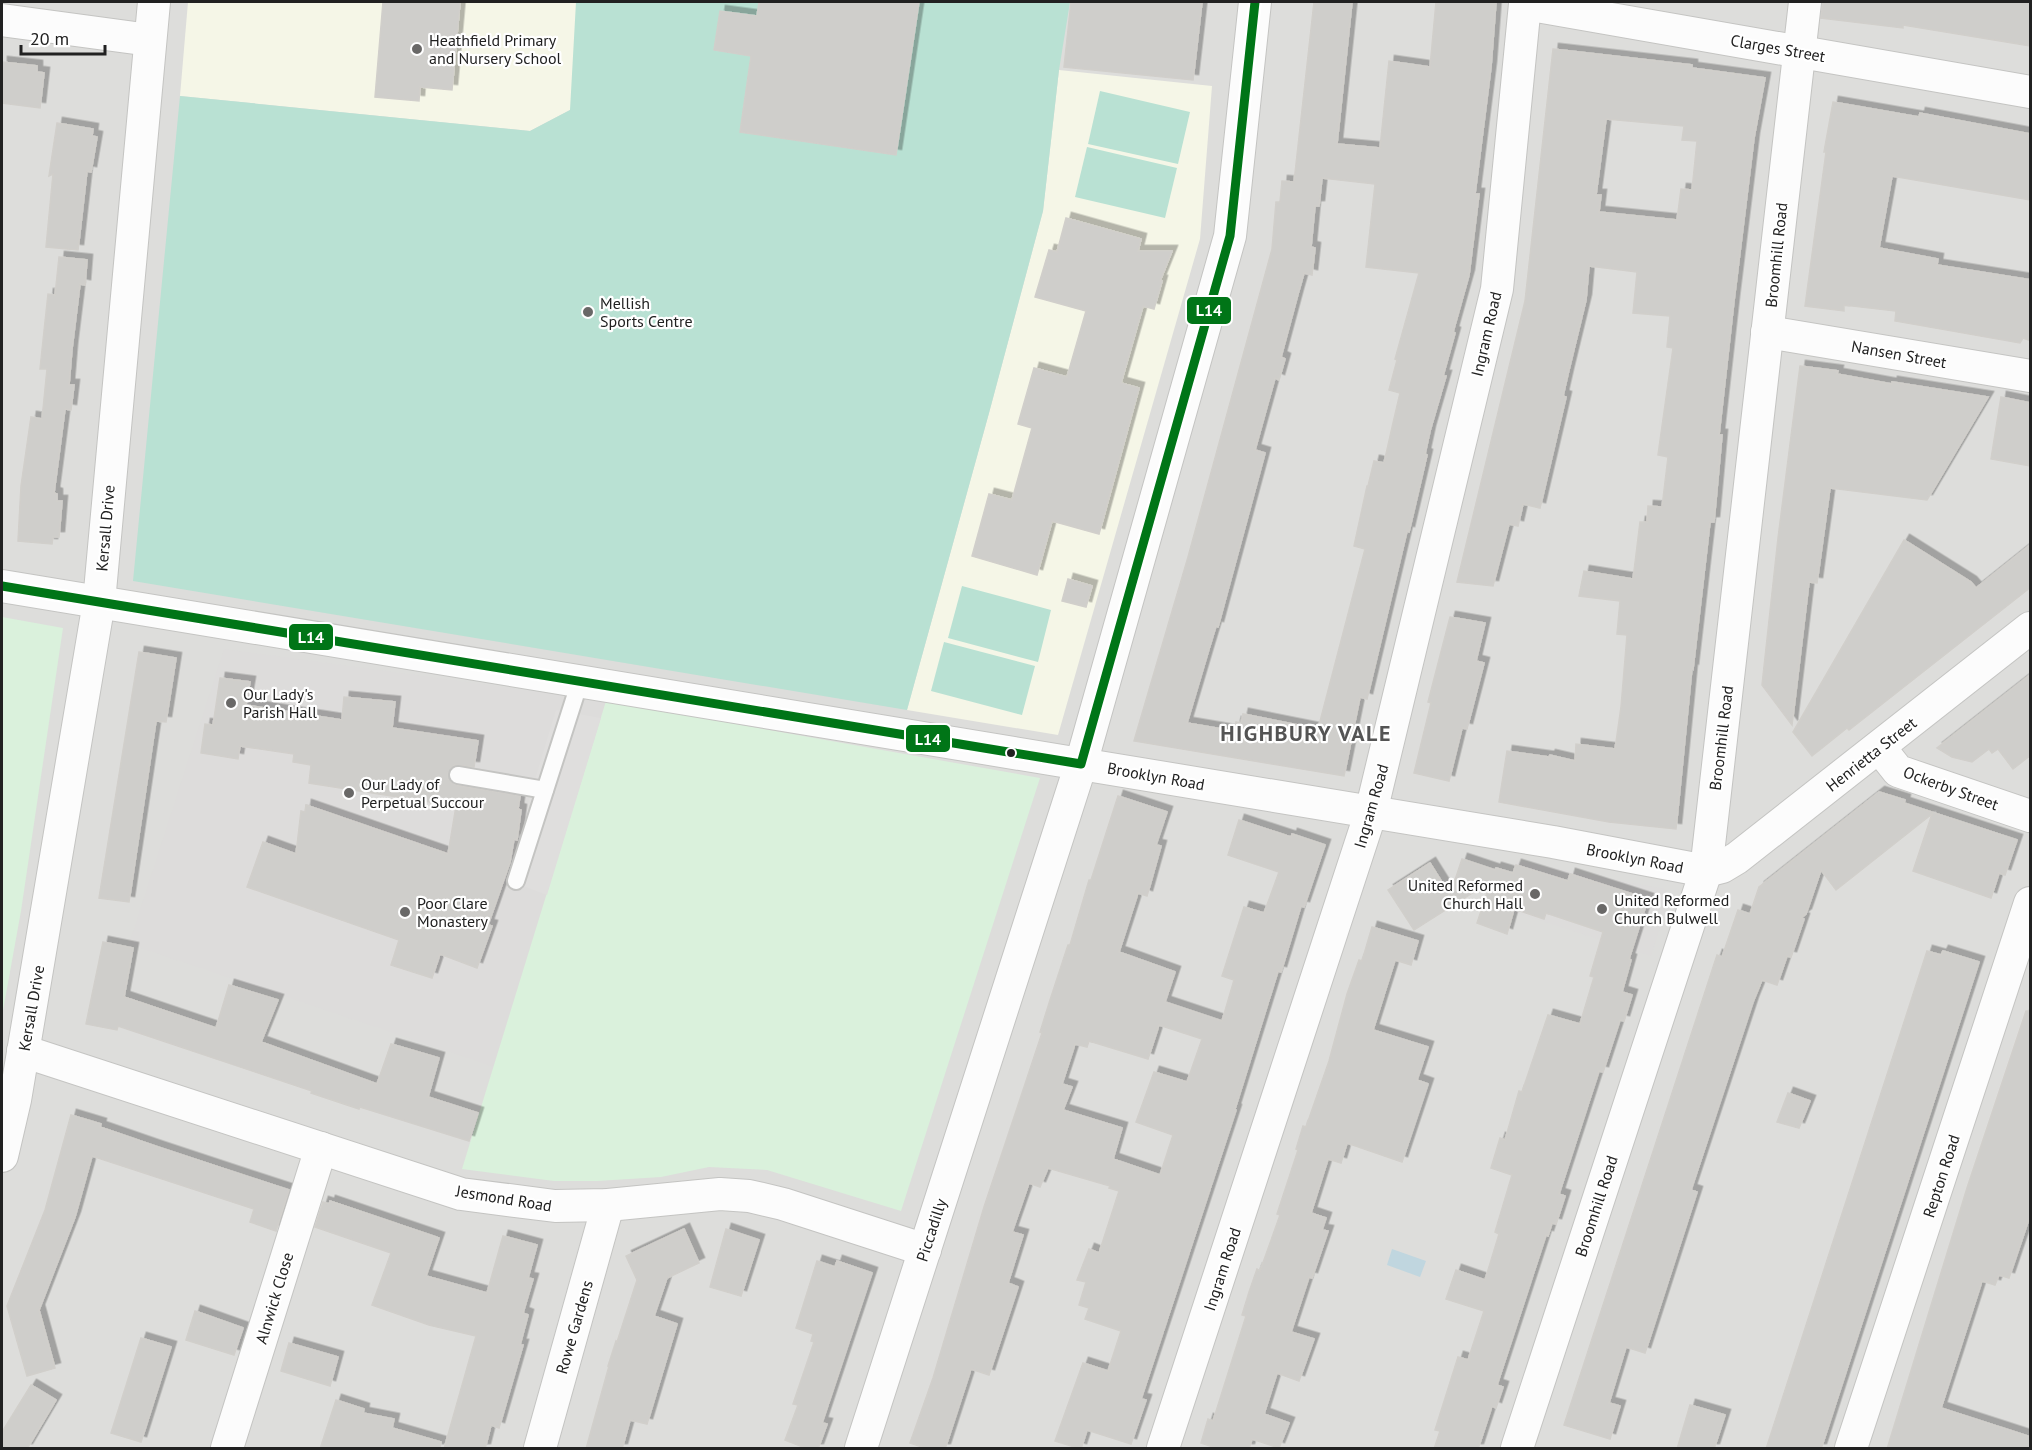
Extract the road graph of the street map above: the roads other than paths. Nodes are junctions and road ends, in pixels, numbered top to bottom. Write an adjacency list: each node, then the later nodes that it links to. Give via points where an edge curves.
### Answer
1 (154, 2): 6 (street, Kersall Drive)
2 (1255, 2): 16 (street, Piccadilly, via 1230,236)
3 (1805, 2): 7 (street, Broomhill Road)
4 (1525, 4): 7 (street, Clarges Street); 19 (street, Ingram Road, via 1497,288)
5 (2, 20): 6 (street)
6 (150, 40): 12 (street, Kersall Drive)
7 (1799, 52): 8 (street, Clarges Street); 9 (street, Broomhill Road)
8 (2031, 92)
9 (1767, 332): 10 (street, Nansen Street); 21 (street, Broomhill Road)
10 (2031, 376)
11 (2, 586): 12 (street, Brooklyn Road)
12 (99, 602): 14 (street, Brooklyn Road); 24 (street, Kersall Drive)
13 (2031, 628): 15 (street, Henrietta Street)
14 (580, 681): 16 (street, Brooklyn Road); 18 (lane)
15 (1879, 747): 20 (street, Ockerby Street, via 1898,771); 21 (street, Henrietta Street, via 1737,858)
16 (1081, 764): 19 (street, Brooklyn Road); 28 (street, Piccadilly)
17 (459, 775): 18 (lane)
18 (545, 790): 22 (lane)
19 (1371, 812): 21 (street, Brooklyn Road); 33 (street, Ingram Road)
20 (2031, 816)
21 (1706, 871): 29 (street, Broomhill Road)
22 (516, 881)
23 (2031, 903): 34 (street, Repton Road)
24 (23, 1051): 25 (street, Jesmond Road); 26 (street, Kersall Drive)
25 (321, 1148): 27 (street, Jesmond Road, via 461,1194 555,1206); 30 (street, Alnwick Close)
26 (2, 1156)
27 (608, 1205): 28 (street, Jesmond Road, via 720,1194 749,1196 783,1203); 31 (street, Rowe Gardens)
28 (925, 1250): 32 (street, Piccadilly)
29 (1519, 1448)
30 (227, 1449)
31 (540, 1449)
32 (861, 1449)
33 (1163, 1449)
34 (1851, 1449)

